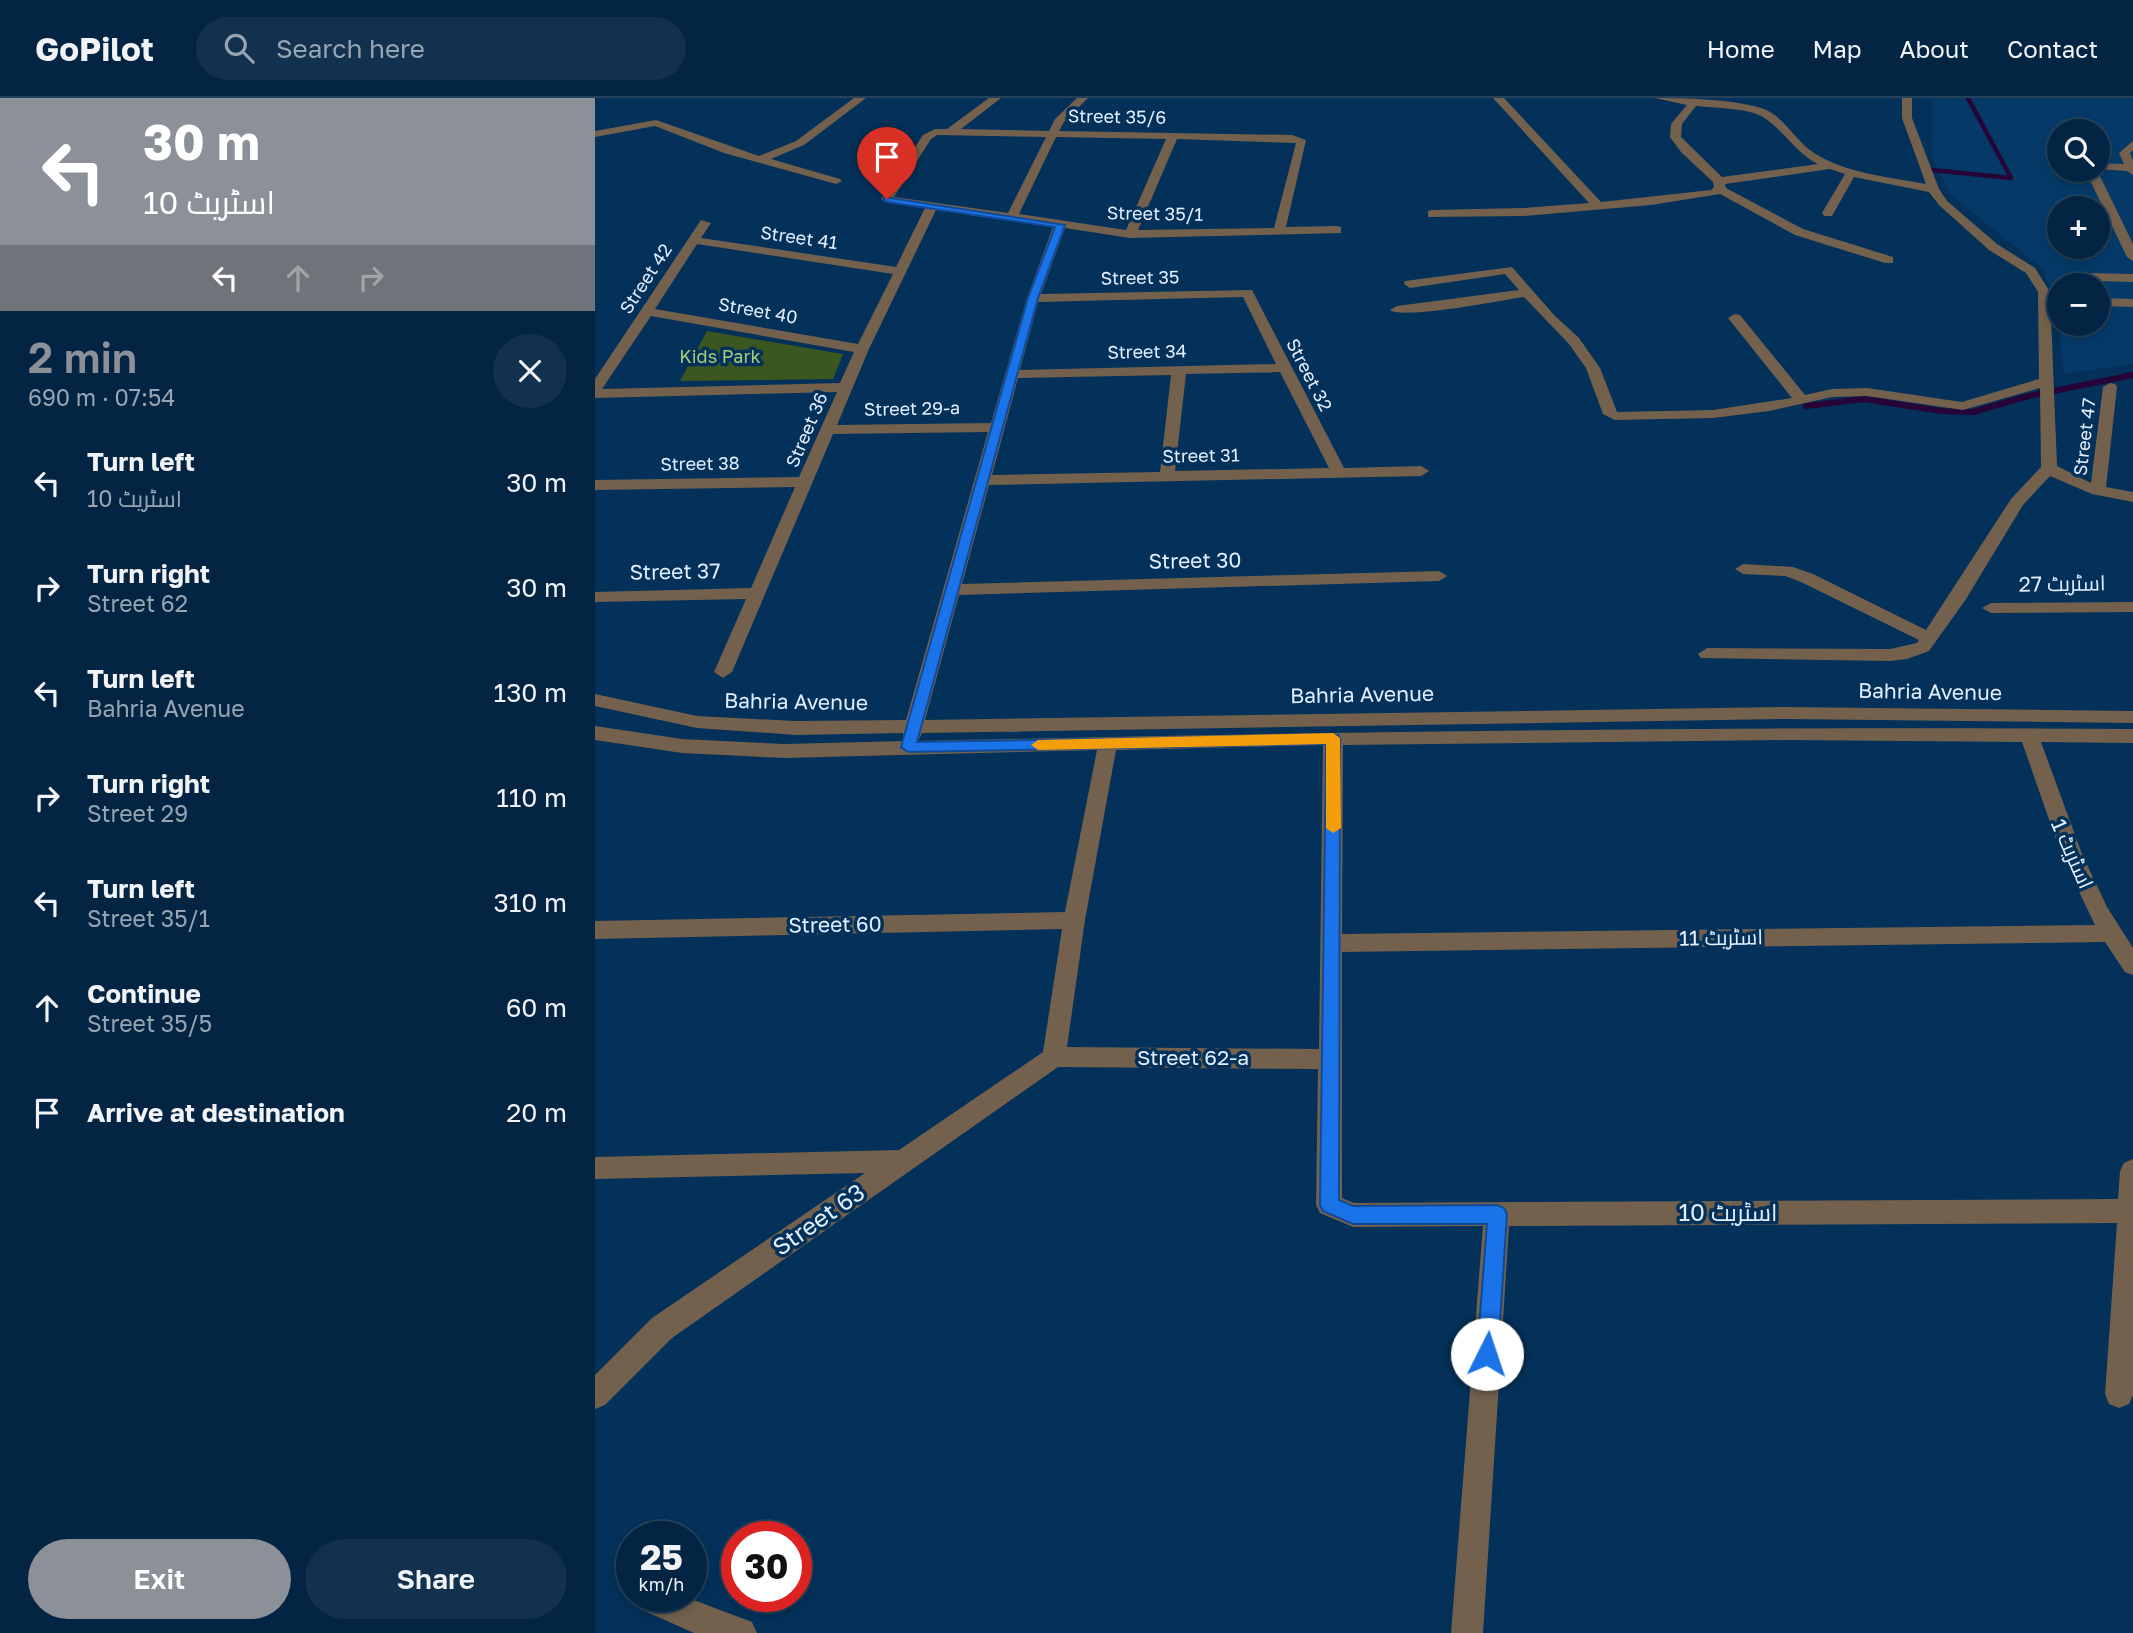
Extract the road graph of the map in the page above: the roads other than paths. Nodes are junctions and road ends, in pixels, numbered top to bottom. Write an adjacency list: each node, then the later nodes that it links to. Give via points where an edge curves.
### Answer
1 (861, 98): 16 (street, via 800,143)
2 (1083, 98): 13 (street, via 1059,121)
3 (1498, 98): 25 (street)
4 (1660, 98): 8 (street)
5 (1732, 98): 9 (street)
6 (1907, 98): 24 (street, via 1907,118)
7 (987, 101): 11 (street)
8 (1688, 101): 9 (street); 23 (street, via 1674,128 1676,139)
9 (1759, 111): 17 (street, via 1768,114 1792,143)
10 (935, 132): 11 (street, Street 35/6); 26 (street, Street 35/1, via 927,137 887,199)
11 (950, 132): 13 (street, Street 35/6)
12 (595, 134): 16 (street, via 656,123)
13 (1053, 134): 14 (street, Street 35/6); 29 (street)
14 (1173, 136): 33 (street, Street 35/6, via 1302,142); 34 (street)
15 (2133, 144): 19 (street, via 2124,153)
16 (760, 160): 21 (street)
17 (1833, 166): 20 (street); 23 (street)
18 (2110, 167): 19 (street)
19 (2132, 170)
20 (1852, 171): 24 (street); 27 (street)
21 (836, 181)
22 (2097, 182): 36 (street)
23 (1719, 185): 25 (street, via 1711,195); 37 (street, via 1767,217 1800,232)
24 (1933, 189): 54 (street, via 1993,247 2031,271 2044,292)
25 (1597, 205): 28 (street)
26 (932, 206): 29 (street, Street 35/1); 38 (street, Street 36)
27 (1828, 213)
28 (1431, 214)
29 (1011, 218): 31 (street, Street 35/1)
30 (705, 223): 35 (street, Street 42)
31 (1060, 225): 34 (street, Street 35/1); 44 (street)
32 (1338, 230): 33 (street, Street 35/1)
33 (1279, 231): 34 (street, Street 35/1)
34 (1130, 234)
35 (694, 240): 38 (street, Street 41); 48 (street, Street 42)
36 (2133, 257)
37 (1889, 261)
38 (900, 271): 50 (street, Street 36)
39 (2110, 278): 40 (street)
40 (2133, 278)
41 (1410, 284): 43 (street, via 1508,270)
42 (1247, 293): 44 (street, Street 35); 51 (street, Street 32)
43 (1527, 293): 47 (street); 58 (street, via 1587,359 1610,414 1615,416 1713,414)
44 (1033, 298): 53 (street)
45 (2110, 302): 46 (street)
46 (2133, 303)
47 (1397, 310)
48 (646, 311): 50 (street, Street 40); 57 (street, Street 42)
49 (1735, 318): 58 (street)
50 (862, 349): 55 (street, Street 36)
51 (1283, 368): 52 (street, Street 34); 63 (street, Street 32)
52 (1179, 370): 53 (street, Street 34); 64 (street)
53 (1012, 373): 59 (street)
54 (2048, 384): 58 (street, via 1962,406 1867,392); 61 (street)
55 (846, 387): 57 (street); 60 (street, Street 36)
56 (2110, 387): 68 (street, Street 47)
57 (595, 392)
58 (1800, 398)
59 (997, 427): 60 (street, Street 29-a); 65 (street)
60 (828, 430): 66 (street, Street 36)
61 (2049, 468): 68 (street, via 2067,481); 77 (street, via 2017,502)
62 (1421, 471): 63 (street, Street 31)
63 (1339, 473): 64 (street, Street 31)
64 (1167, 476): 65 (street, Street 31)
65 (983, 480): 72 (street)
66 (805, 482): 67 (street, Street 38); 73 (street, Street 36)
67 (595, 485)
68 (2098, 491): 69 (street)
69 (2133, 497)
70 (1744, 569): 77 (street, via 1787,571 1807,578)
71 (1439, 576): 72 (street, Street 30)
72 (952, 590): 82 (street)
73 (757, 593): 74 (street, Street 37); 79 (street, Street 36)
74 (595, 597)
75 (2133, 607): 76 (street, اسٹریٹ 27)
76 (1991, 608)
77 (1929, 638): 78 (street, via 1923,647 1891,655)
78 (1707, 654)
79 (723, 672)
80 (595, 700): 82 (street, Bahria Avenue, via 697,722 796,728)
81 (2133, 717): 82 (street, Bahria Avenue, via 1771,713)
82 (915, 724): 88 (street)
83 (595, 733): 88 (street, Bahria Avenue, via 682,746 758,750)
84 (2029, 734): 85 (street, Bahria Avenue); 86 (street, Bahria Avenue); 91 (street, اسٹریٹ 1, via 2057,825)
85 (2133, 736)
86 (1333, 738): 87 (street, Bahria Avenue); 92 (street)
87 (1108, 743): 88 (street, Bahria Avenue); 89 (street)
88 (908, 747)
89 (1074, 920): 90 (street, Street 60); 94 (street)
90 (595, 930)
91 (2108, 933): 92 (street, اسٹریٹ 11); 93 (street, اسٹریٹ 1)
92 (1333, 943): 95 (street)
93 (2133, 966)
94 (1054, 1058): 95 (street, Street 62-a); 96 (street, Street 63)
95 (1332, 1059): 100 (street, اسٹریٹ 10, via 1329,1205 1353,1215)
96 (904, 1161): 97 (street); 102 (street, Street 63, via 662,1328)
97 (595, 1168)
98 (2133, 1171): 99 (street)
99 (2130, 1211): 100 (street, اسٹریٹ 10); 101 (street)
100 (1497, 1214): 105 (street)
101 (2119, 1394)
102 (595, 1395)
103 (683, 1612): 104 (street)
104 (741, 1633)
105 (1467, 1633)

